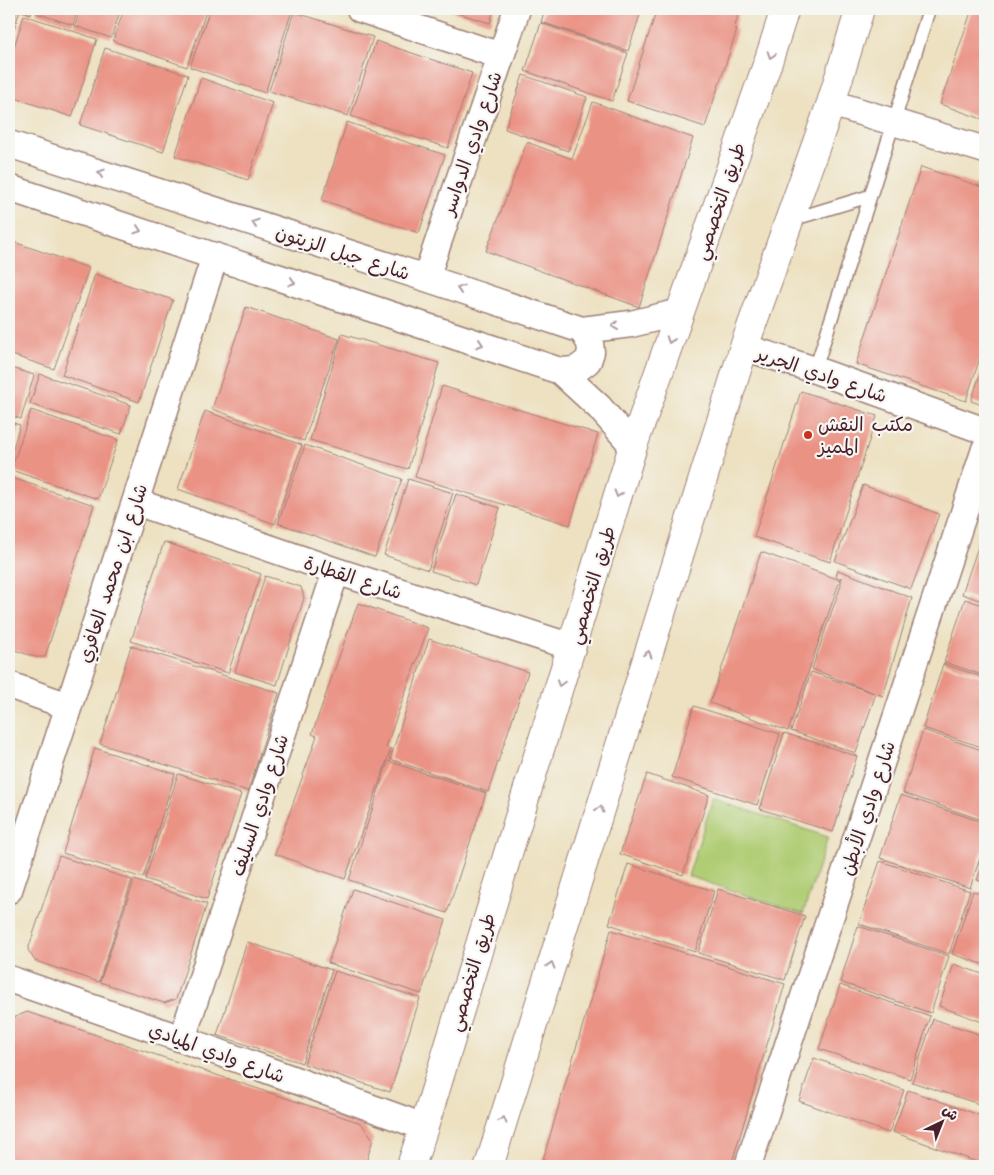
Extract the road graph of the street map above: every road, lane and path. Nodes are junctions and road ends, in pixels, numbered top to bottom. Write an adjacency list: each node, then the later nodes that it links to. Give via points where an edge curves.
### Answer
1 (360, 9): 6 (street)
2 (517, 9): 6 (street, شارع وادي الدواسر)
3 (786, 9): 16 (main road, طريق التخصصي, one-way to 16)
4 (860, 9): 7 (main road)
5 (929, 9): 8 (lane)
6 (501, 56): 15 (street, شارع وادي الدواسر)
7 (831, 103): 8 (street); 13 (main road)
8 (894, 123): 10 (street); 12 (lane)
9 (9, 144): 15 (street, شارع جبل الزيتون, one-way to 9)
10 (985, 150)
11 (9, 188): 14 (street, one-way to 14)
12 (870, 196): 13 (lane); 19 (lane)
13 (788, 221): 18 (main road)
14 (215, 256): 20 (street, one-way to 20); 24 (street, شارع ابن محمد العافري)
15 (426, 278): 17 (street, شارع جبل الزيتون, one-way to 15)
16 (680, 312): 17 (street, شارع جبل الزيتون, one-way to 17, via 631,324); 22 (main road, طريق التخصصي, one-way to 22)
17 (582, 330): 20 (street, via 590,343 588,361 576,370)
18 (744, 346): 19 (street, شارع وادي الجرير); 34 (main road, one-way to 18)
19 (815, 370): 21 (street, شارع وادي الجرير)
20 (560, 371): 22 (street, via 599,407)
21 (985, 431)
22 (633, 446): 26 (main road, طريق التخصصي, one-way to 26)
23 (985, 449): 35 (street, شارع وادي الأبطن)
24 (136, 502): 25 (street, شارع القطارة); 28 (street, شارع ابن محمد العافري)
25 (336, 571): 26 (street, شارع القطارة); 31 (street, شارع وادي السليف)
26 (572, 647): 32 (main road, طريق التخصصي, one-way to 32)
27 (9, 685): 28 (street)
28 (68, 706): 29 (street, شارع ابن محمد العافري)
29 (9, 890)
30 (9, 980): 31 (street, شارع وادي الميادي)
31 (182, 1039): 32 (street, شارع وادي الميادي)
32 (424, 1126): 33 (main road, طريق التخصصي)
33 (411, 1166)
34 (488, 1166)
35 (748, 1166)

